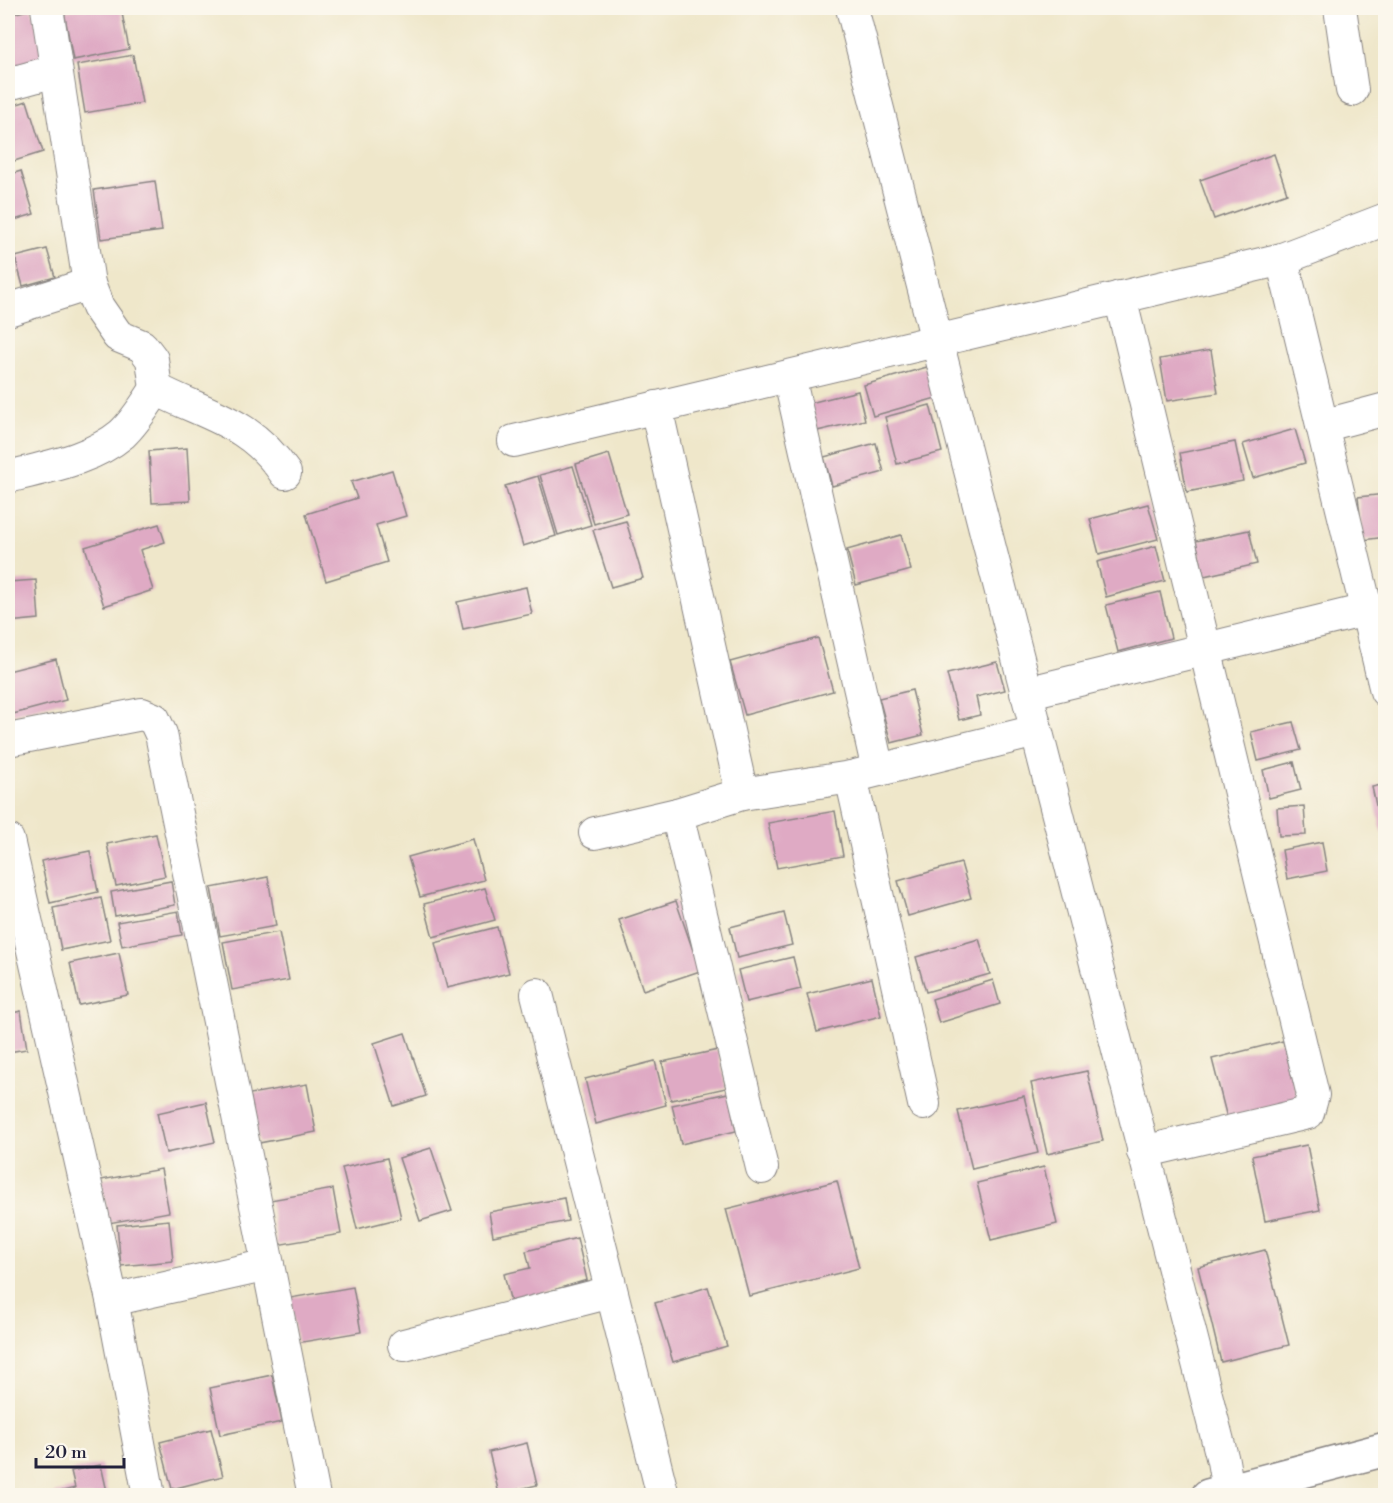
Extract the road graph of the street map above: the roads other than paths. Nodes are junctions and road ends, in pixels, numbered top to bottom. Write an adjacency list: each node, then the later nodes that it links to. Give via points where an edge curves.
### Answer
1 (47, 8): 4 (street)
2 (852, 8): 12 (street)
3 (1340, 8): 6 (street)
4 (55, 71): 5 (street); 9 (street)
5 (8, 84)
6 (1352, 90)
7 (1386, 219): 8 (street)
8 (1282, 259): 10 (street); 17 (street)
9 (89, 284): 11 (street); 14 (street, via 98,307 118,336 142,346 152,358)
10 (1120, 297): 12 (street); 22 (street)
11 (8, 310)
12 (937, 341): 13 (street); 24 (street)
13 (789, 376): 15 (street); 27 (street)
14 (156, 389): 19 (street, via 244,430 274,456); 20 (street, via 122,434 101,448 70,461)
15 (656, 408): 18 (street); 28 (street)
16 (1386, 409): 17 (street)
17 (1322, 426): 21 (street)
18 (514, 441)
19 (285, 473)
20 (8, 477)
21 (1366, 610): 22 (street); 23 (street)
22 (1205, 650): 24 (street); 34 (street, via 1313,1095 1308,1113)
23 (1386, 691)
24 (1026, 693): 25 (street)
25 (1036, 731): 27 (street); 34 (street)
26 (8, 740): 36 (street, via 142,714 154,719 161,734)
27 (865, 773): 28 (street); 33 (street)
28 (742, 794): 29 (street)
29 (677, 814): 30 (street); 35 (street)
30 (595, 833)
31 (8, 840): 38 (street)
32 (537, 994): 37 (street)
33 (924, 1104)
34 (1143, 1152): 41 (street, via 1220,1449)
35 (762, 1168)
36 (268, 1265): 38 (street); 43 (street)
37 (611, 1292): 39 (street); 44 (street)
38 (112, 1300): 42 (street)
39 (404, 1345)
40 (1386, 1449): 41 (street)
41 (1221, 1494)
42 (149, 1496)
43 (314, 1496)
44 (663, 1496)

